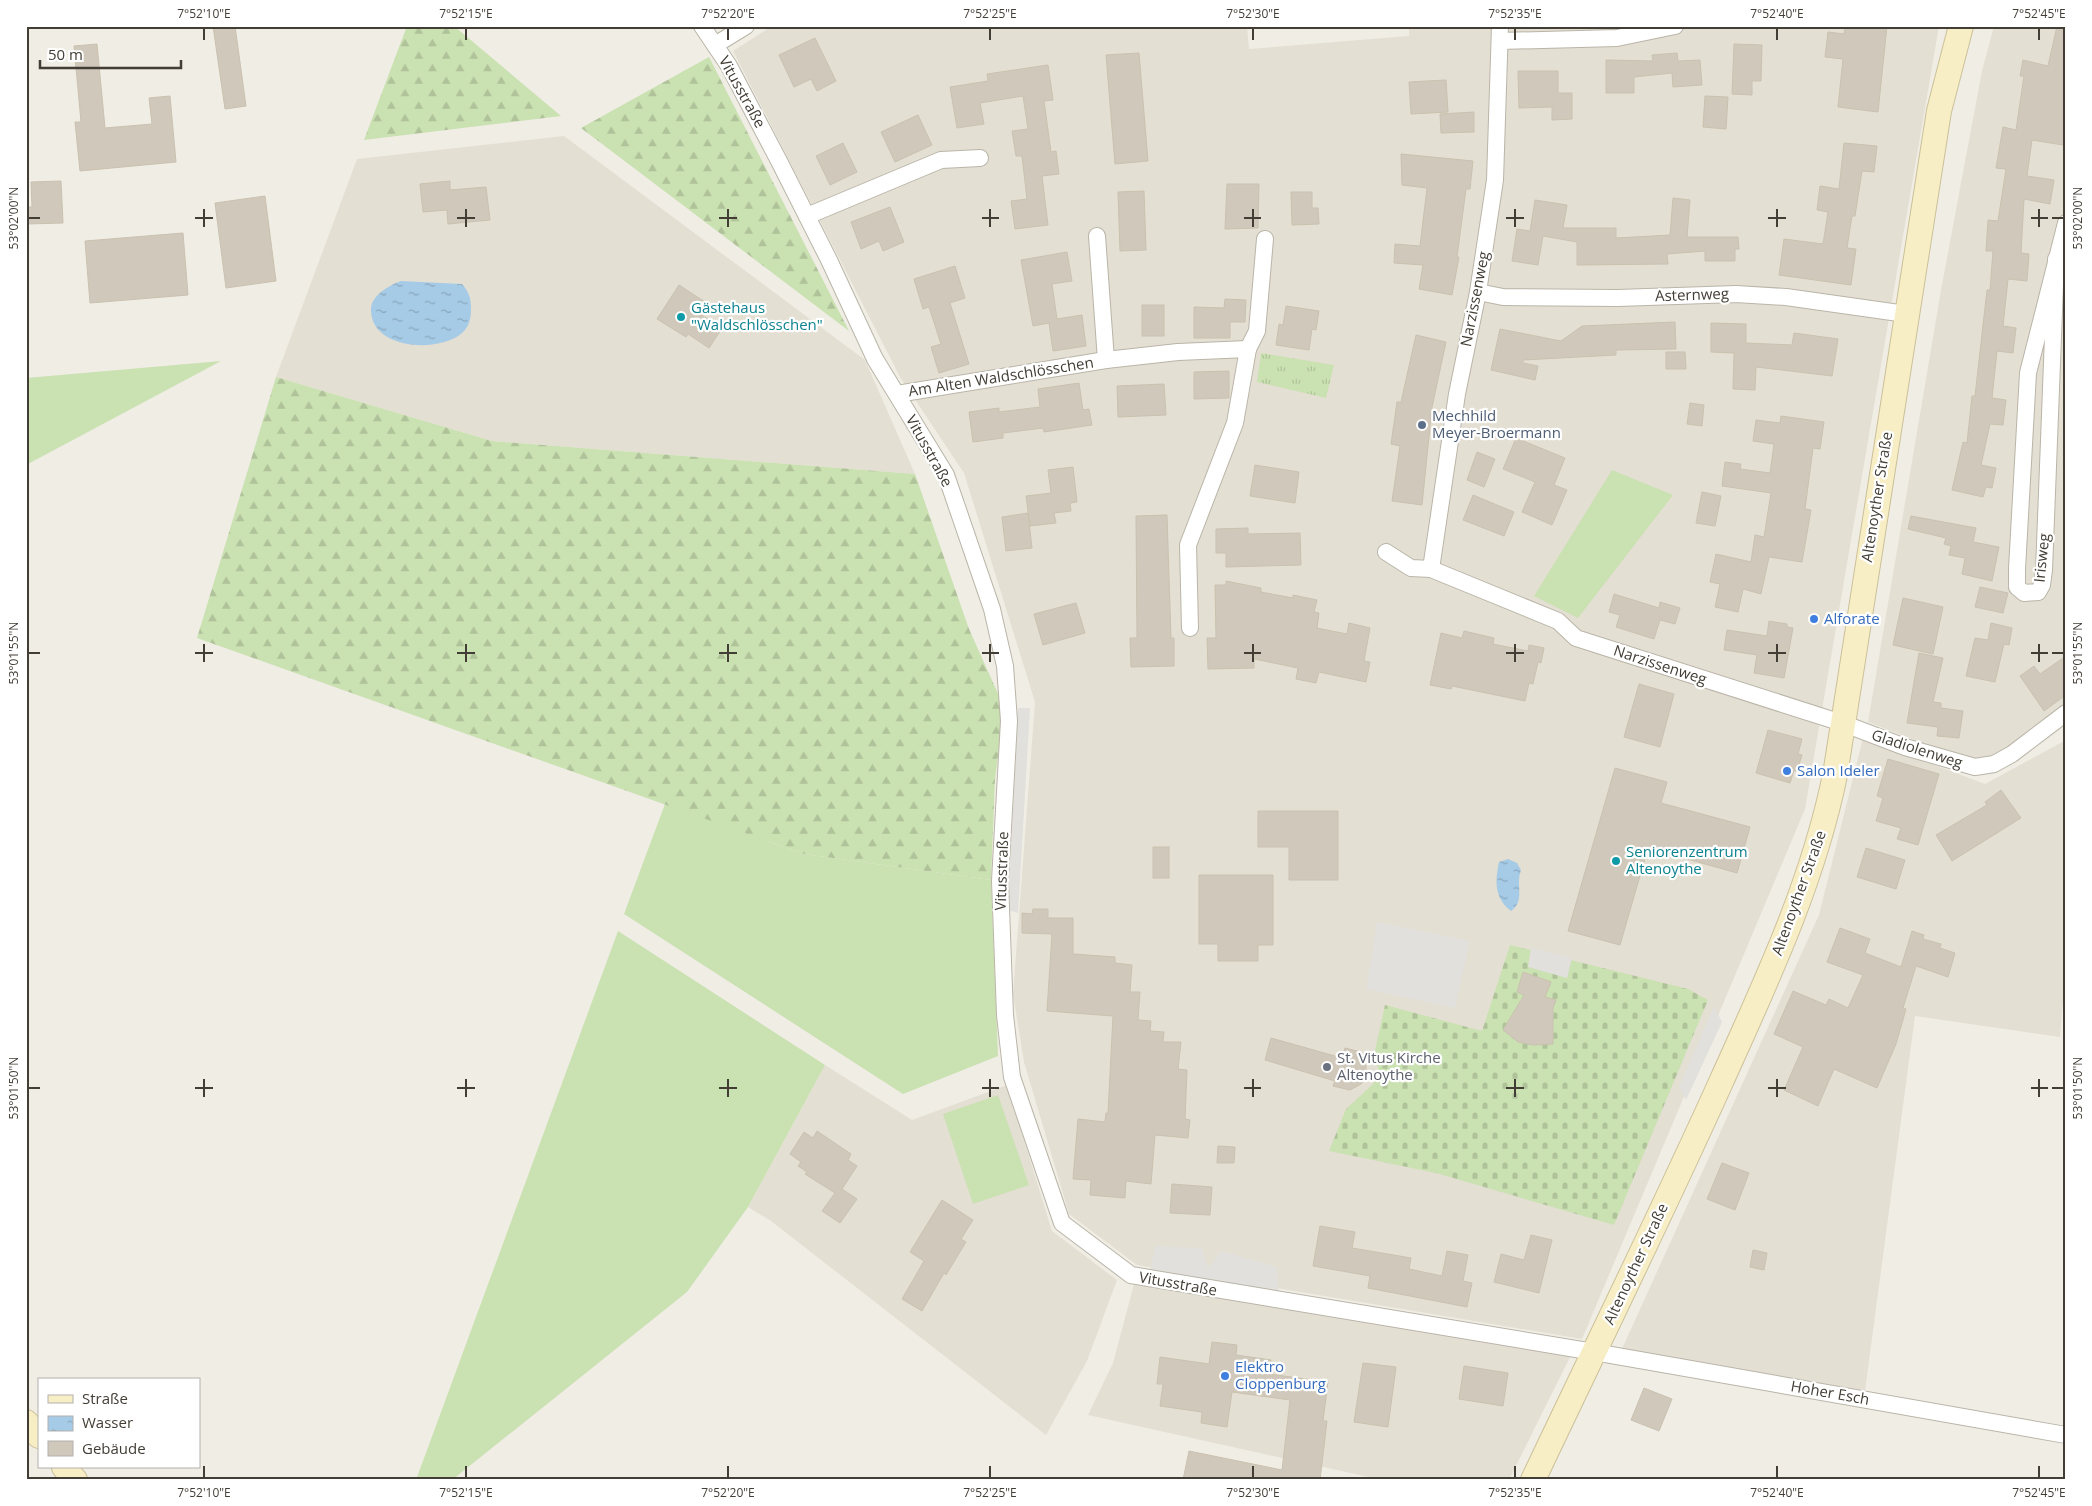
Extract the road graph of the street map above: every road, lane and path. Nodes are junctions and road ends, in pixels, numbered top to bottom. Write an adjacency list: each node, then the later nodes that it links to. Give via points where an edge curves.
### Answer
1 (702, 26): 6 (street, Vitusstraße)
2 (746, 26): 6 (street)
3 (1675, 26): 5 (street, via 1617,38)
4 (1961, 26): 14 (main road, Altenoyther Straße, via 1939,111)
5 (1500, 34): 13 (street, Narzissenweg, via 1495,180)
6 (715, 45): 8 (street, Vitusstraße)
7 (980, 158): 8 (street, via 941,160)
8 (808, 216): 17 (street, Vitusstraße, via 875,359)
9 (2066, 223): 12 (street, Irisweg)
10 (1098, 236): 16 (street, Am Alten Waldschlösschen)
11 (1264, 239): 15 (street, via 1257,331)
12 (2056, 259): 12 (street, Irisweg, via 2028,373 2017,569 2017,587 2024,593 2038,592 2044,570)
13 (1478, 292): 14 (street, Asternweg, via 1503,297 1608,298 1736,294 1786,297); 19 (street, Narzissenweg, via 1457,394)
14 (1906, 314): 22 (main road, Altenoyther Straße)
15 (1248, 349): 16 (street, Am Alten Waldschlösschen); 20 (street, via 1235,423 1188,545)
16 (1106, 360): 17 (street, Am Alten Waldschlösschen)
17 (897, 394): 23 (street, Vitusstraße, via 946,475 992,610 1005,666 1010,721 1000,881 1004,1015 1012,1077 1062,1223 1131,1275)
18 (1386, 552): 19 (street, Narzissenweg, via 1411,568)
19 (1431, 569): 22 (street, Narzissenweg, via 1558,621 1576,638)
20 (1190, 628)
21 (2066, 713): 22 (street, Gladiolenweg, via 2012,754 1994,764 1975,767 1905,747)
22 (1842, 723): 23 (main road, Altenoyther Straße, via 1827,815 1798,905 1707,1112)
23 (1594, 1352): 26 (street, Hoher Esch); 29 (main road, Altenoyther Straße)
24 (26, 1422): 25 (main road)
25 (38, 1435)
26 (2066, 1435)
27 (65, 1468): 28 (main road)
28 (75, 1480)
29 (1533, 1480)

